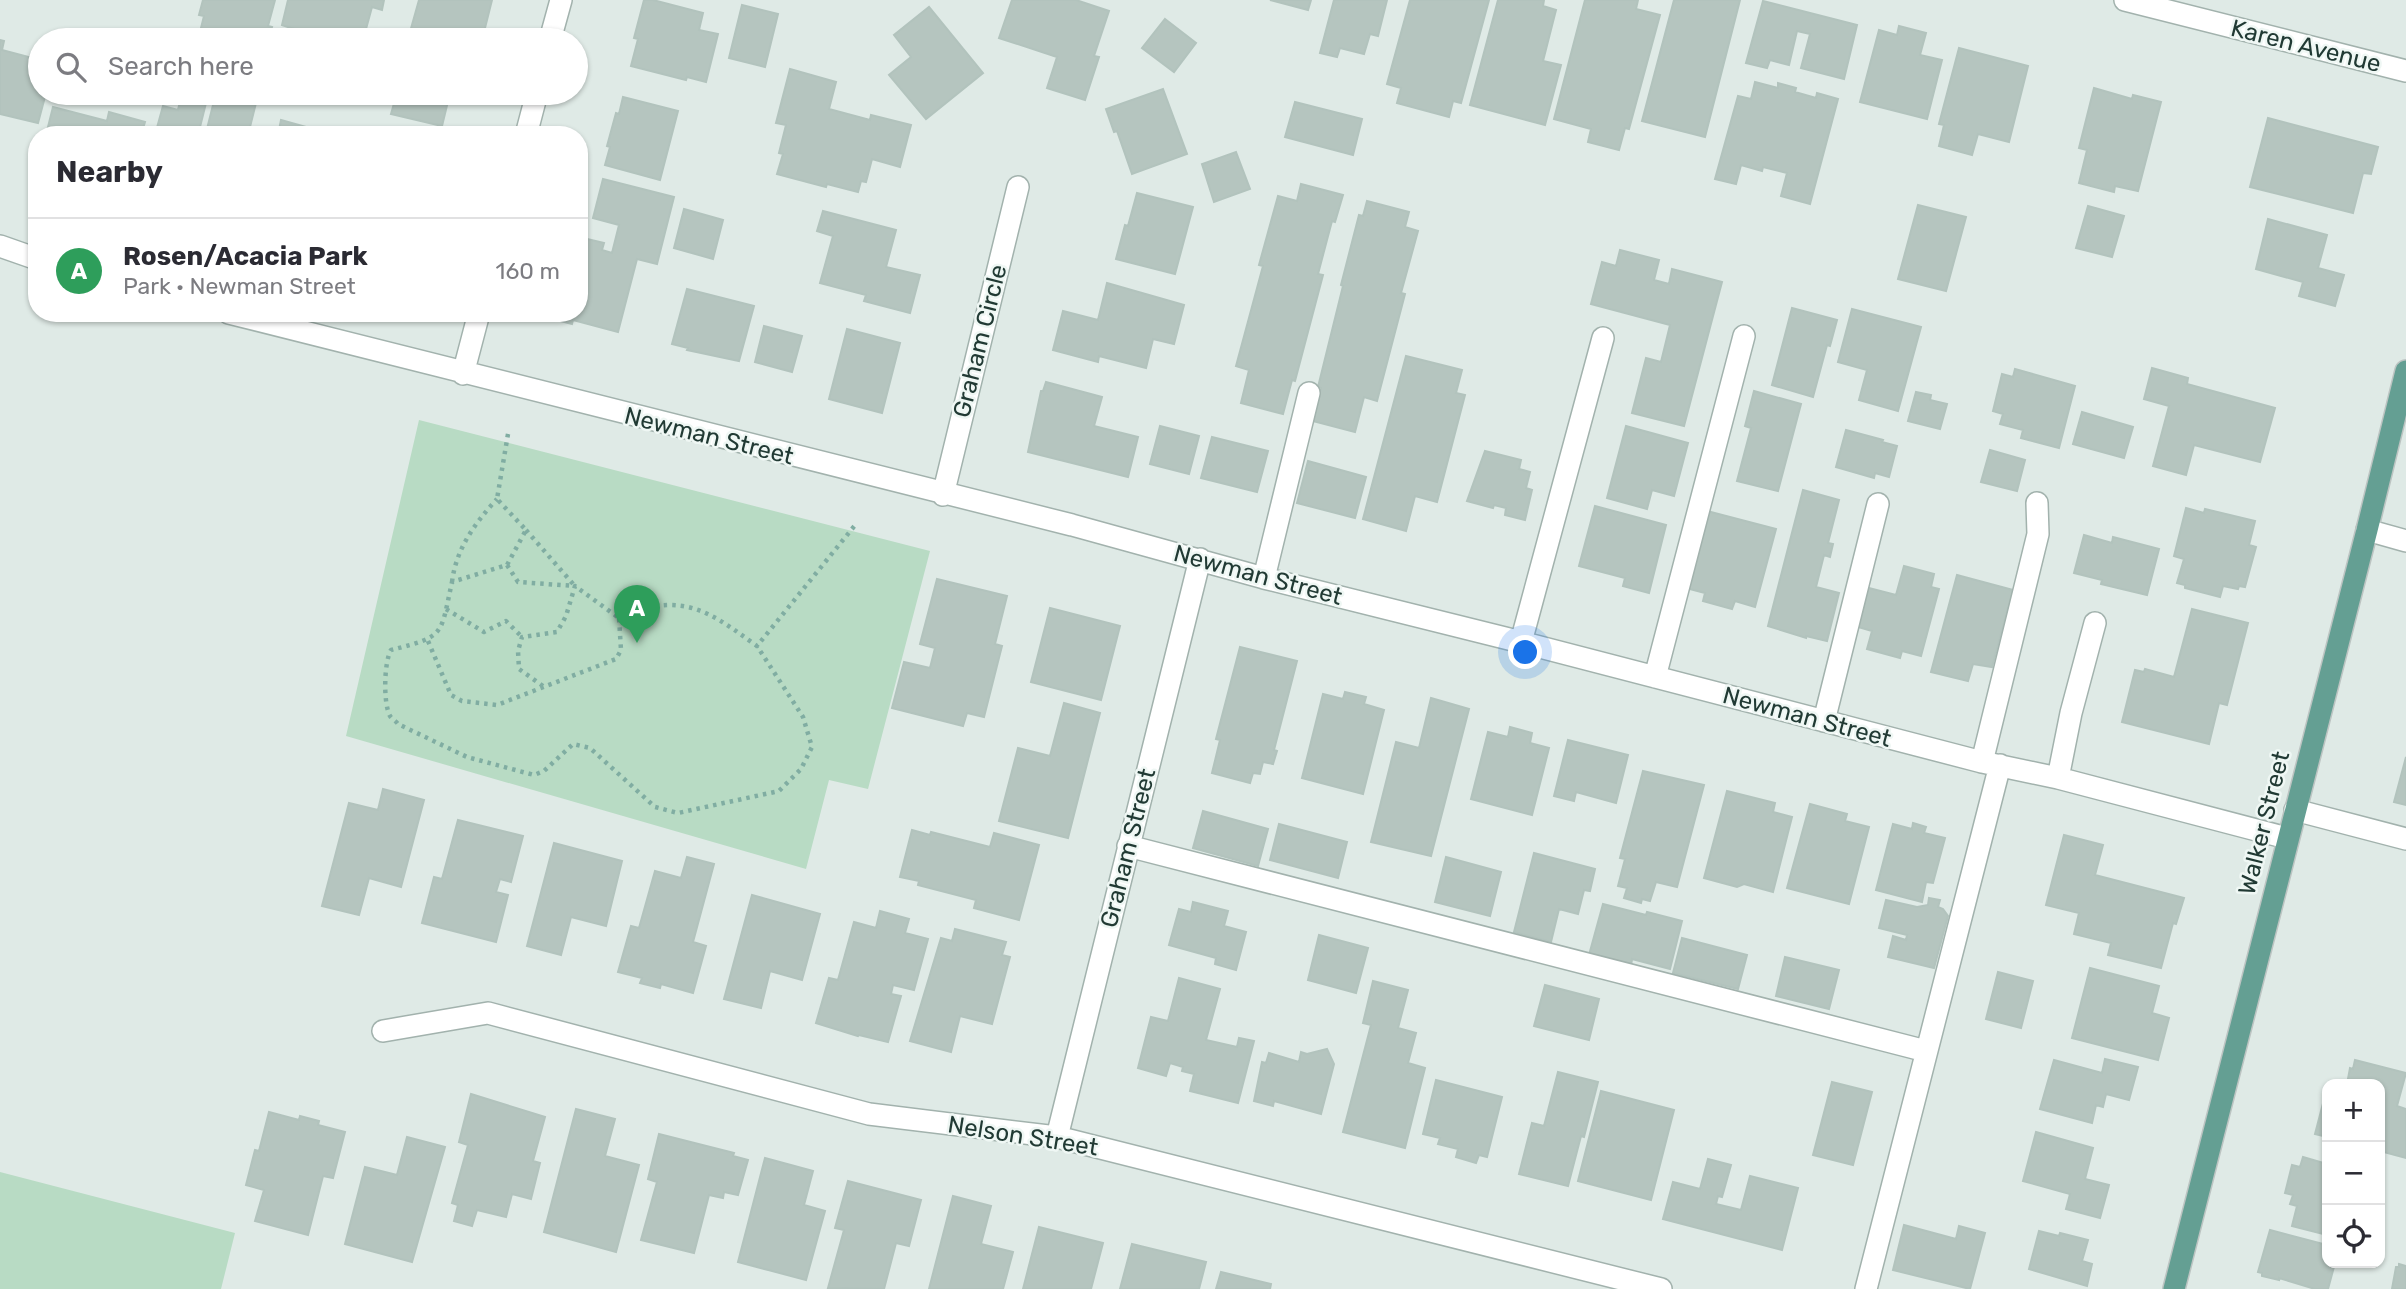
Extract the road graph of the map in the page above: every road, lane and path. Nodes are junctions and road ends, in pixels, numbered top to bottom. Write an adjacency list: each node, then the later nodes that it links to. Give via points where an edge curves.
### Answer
1 (561, 0): 3 (street)
2 (2125, 0): 4 (street, Karen Avenue)
3 (553, 28)
4 (2406, 71)
5 (534, 105): 6 (street)
6 (528, 126)
7 (1018, 187): 18 (street, Graham Circle)
8 (0, 246): 9 (street)
9 (28, 256)
10 (264, 322): 15 (street, Newman Street)
11 (477, 322): 15 (street)
12 (1744, 336): 38 (street)
13 (1603, 338): 36 (street)
14 (2406, 371): 24 (main road, Walker Street)
15 (463, 374): 18 (street, Newman Street)
16 (1310, 393): 28 (street)
17 (508, 434): 19 (path)
18 (943, 495): 26 (street, Newman Street)
19 (497, 499): 23 (path); 29 (path, via 476,522 454,564)
20 (2037, 503): 41 (street, via 2038,534)
21 (1878, 504): 40 (street)
22 (856, 524): 37 (path)
23 (526, 530): 27 (path); 30 (path)
24 (2368, 530): 25 (street); 43 (main road, Walker Street)
25 (2406, 541)
26 (1200, 559): 28 (street, Newman Street); 46 (street, Graham Street)
27 (507, 565): 29 (path); 30 (path, via 518,583)
28 (1264, 578): 36 (street, Newman Street)
29 (452, 582): 31 (path)
30 (575, 586): 32 (path); 34 (path, via 556,632)
31 (446, 609): 34 (path, via 484,632 506,621); 35 (path, via 438,633)
32 (619, 618): 37 (path, via 651,607 685,606 712,614); 39 (path, via 621,650 616,659)
33 (2095, 622): 42 (street)
34 (522, 637): 39 (path, via 520,669)
35 (428, 641): 37 (path, via 391,650 387,657 386,699 398,724 467,757 534,775 573,744 590,748 655,807 678,813 779,791 801,769 812,747 803,717); 39 (path, via 451,695 463,701 497,705)
36 (1521, 642): 38 (street, Newman Street)
37 (757, 646)
38 (1656, 677): 40 (street, Newman Street)
39 (543, 686)
40 (1824, 721): 41 (street, Newman Street)
41 (1991, 764): 42 (street, Newman Street); 48 (street)
42 (2058, 778): 44 (street, Newman Street)
43 (2295, 810): 44 (main road, Walker Street); 45 (street)
44 (2287, 838): 52 (main road, Walker Street)
45 (2406, 839)
46 (1128, 846): 48 (street); 49 (street, Graham Street)
47 (383, 1031): 49 (street, Nelson Street, via 488,1013 869,1114)
48 (1926, 1051): 51 (street)
49 (1057, 1137): 50 (street, Nelson Street)
50 (1661, 1289)
51 (1866, 1289)
52 (2174, 1289)

